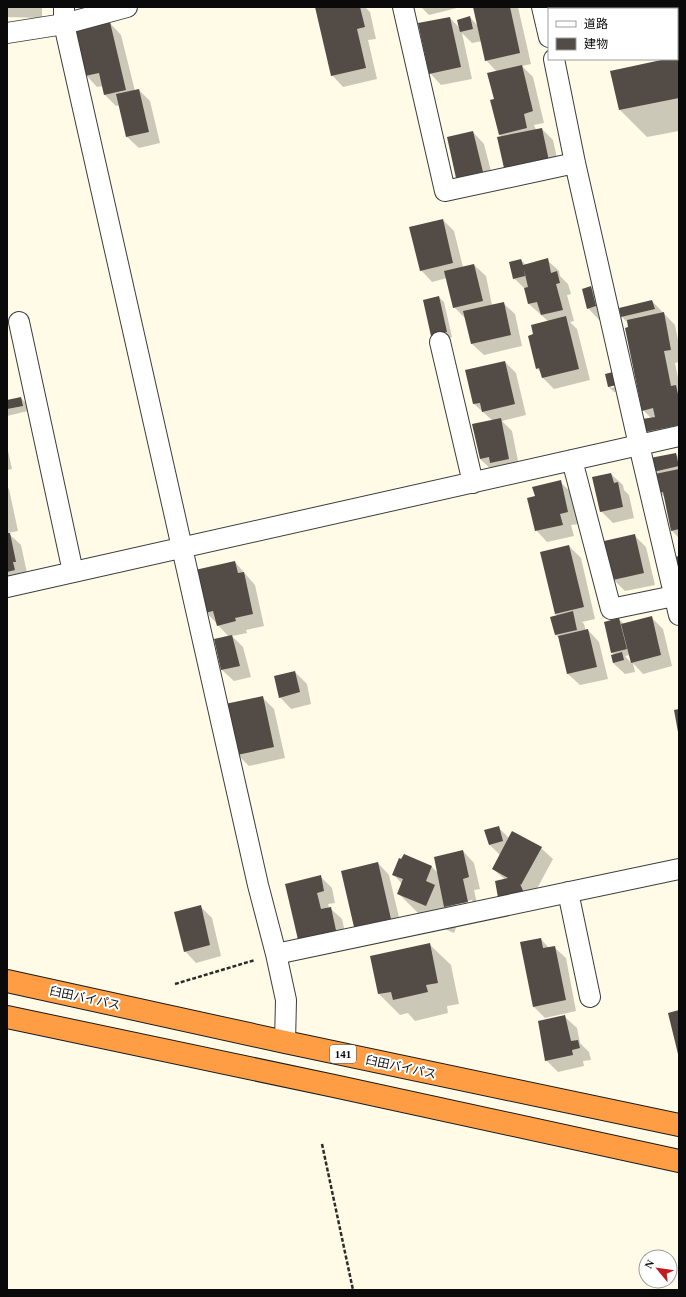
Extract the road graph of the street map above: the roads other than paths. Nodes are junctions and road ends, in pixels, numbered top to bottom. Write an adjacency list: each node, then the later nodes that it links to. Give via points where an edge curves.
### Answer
1 (127, 7): 4 (street)
2 (403, 7): 8 (street, via 445,191)
3 (542, 7): 6 (street)
4 (64, 16): 5 (street); 15 (street)
5 (7, 33)
6 (548, 33)
7 (554, 60): 8 (street)
8 (575, 163): 12 (street)
9 (19, 322): 16 (street)
10 (440, 342): 14 (street)
11 (679, 436): 12 (street)
12 (639, 445): 13 (street); 18 (street)
13 (572, 460): 14 (street); 18 (street, via 611,609)
14 (473, 483): 15 (street)
15 (183, 547): 16 (street); 22 (street, via 258,885)
16 (73, 572): 17 (street)
17 (7, 587)
18 (674, 596): 19 (street)
19 (679, 615)
20 (679, 869): 21 (street)
21 (568, 892): 22 (street); 24 (street)
22 (276, 954): 26 (street, via 286,1000)
23 (7, 981): 26 (highway, 臼田バイパス / 141)
24 (590, 997)
25 (7, 1017): 28 (highway)
26 (285, 1042): 27 (highway, 臼田バイパス / 141)
27 (679, 1126)
28 (679, 1161)

